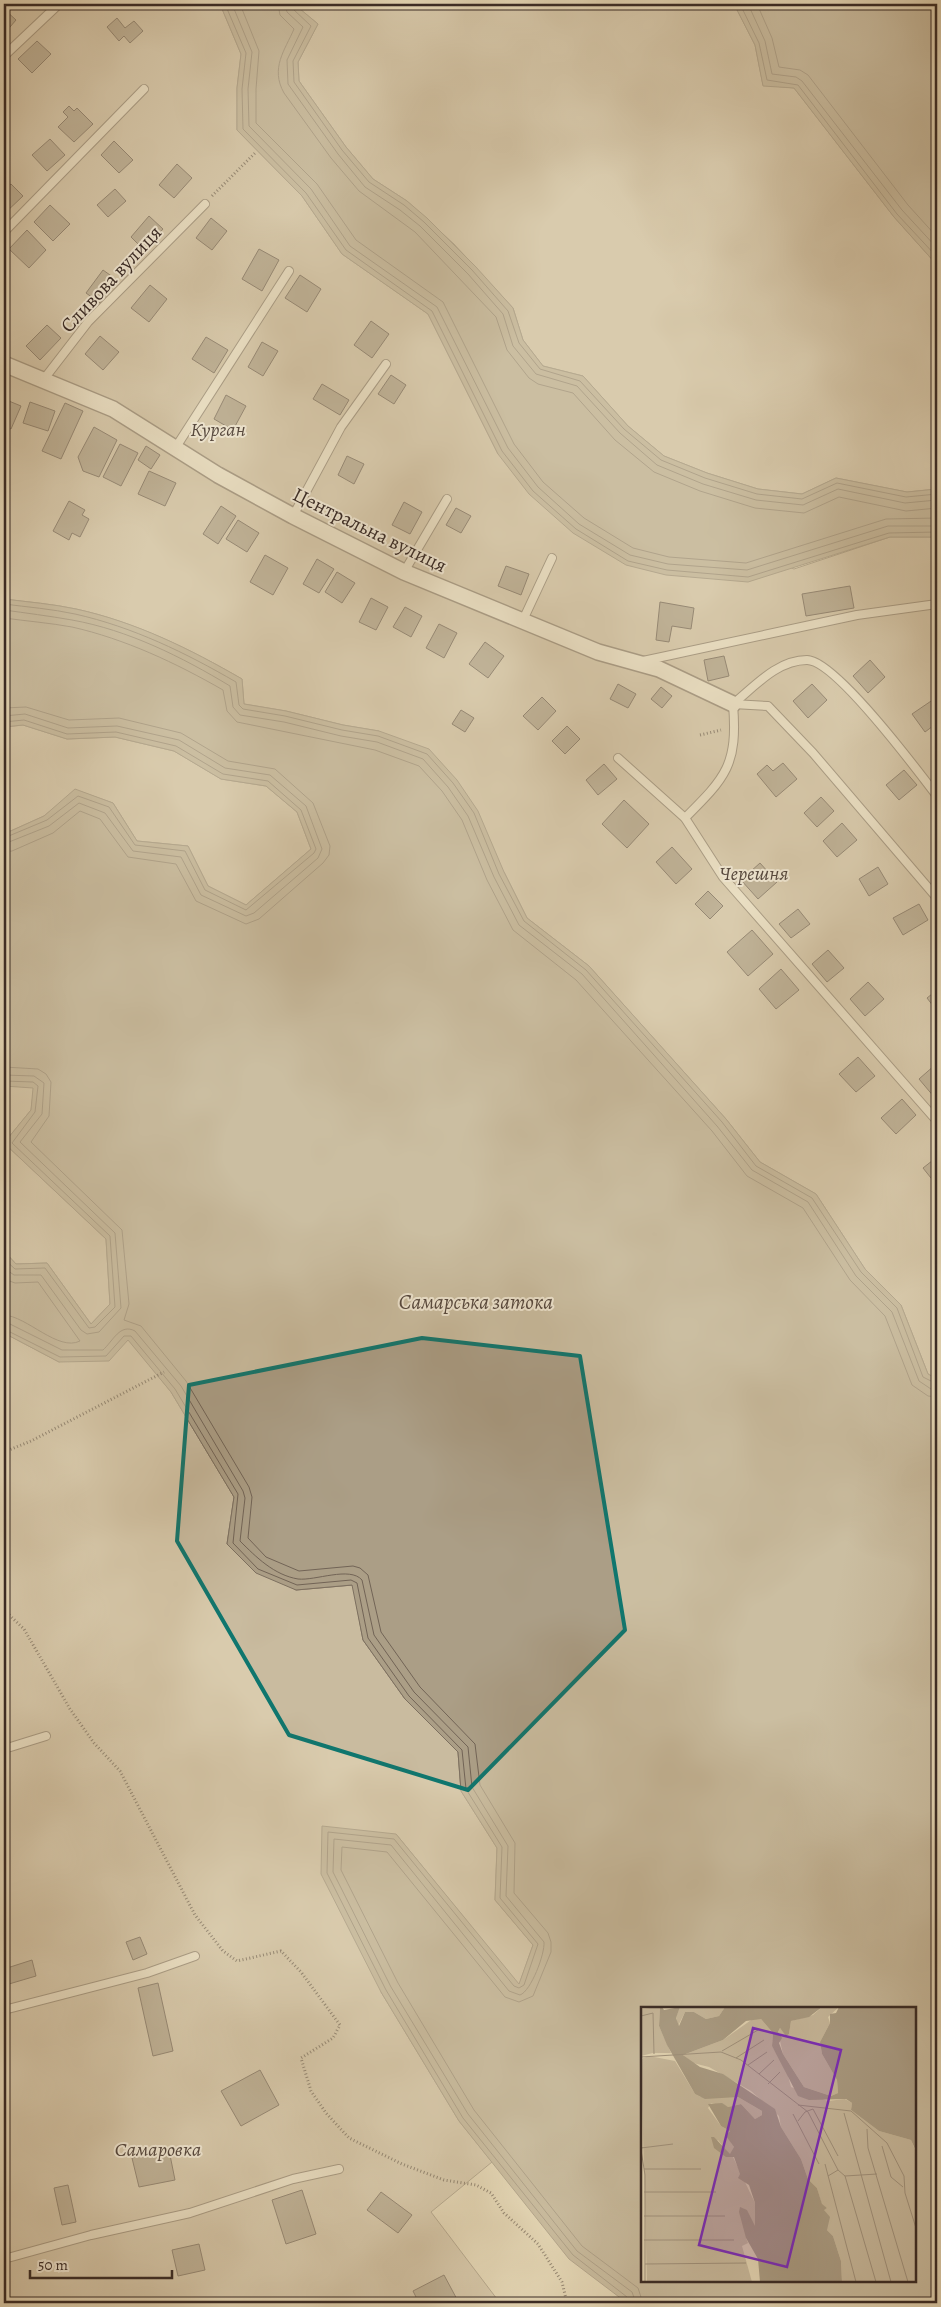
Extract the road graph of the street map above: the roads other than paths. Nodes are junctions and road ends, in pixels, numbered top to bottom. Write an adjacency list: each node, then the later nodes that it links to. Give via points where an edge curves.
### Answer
1 (60, 4): 2 (lane)
2 (4, 56)
3 (144, 89): 5 (lane)
4 (205, 204): 9 (lane, Сливова вулиця, via 88,322)
5 (4, 232)
6 (289, 271): 10 (lane)
7 (4, 364): 9 (street, Центральна вулиця)
8 (386, 364): 12 (lane, via 341,427)
9 (44, 379): 10 (street, Центральна вулиця, via 113,409)
10 (176, 447): 12 (street, Центральна вулиця, via 218,475)
11 (446, 499): 14 (lane)
12 (293, 516): 14 (street, Центральна вулиця)
13 (552, 558): 16 (lane)
14 (404, 572): 16 (street, Центральна вулиця)
15 (937, 604): 17 (lane, via 857,615)
16 (523, 620): 17 (street, Центральна вулиця, via 598,652)
17 (636, 662): 18 (street, Центральна вулиця, via 659,669)
18 (733, 704): 20 (lane, via 784,665 808,660 828,670 887,731); 21 (lane, via 735,728 731,759 720,783); 22 (lane, via 768,706 813,753)
19 (618, 758): 21 (lane)
20 (937, 796)
21 (685, 818): 23 (lane, via 723,877)
22 (937, 898)
23 (937, 1121)
24 (46, 1736): 25 (lane)
25 (4, 1749)
26 (195, 1956): 27 (lane, via 147,1973)
27 (4, 2010)
28 (339, 2169): 29 (lane, via 293,2179 190,2213)
29 (4, 2259)

